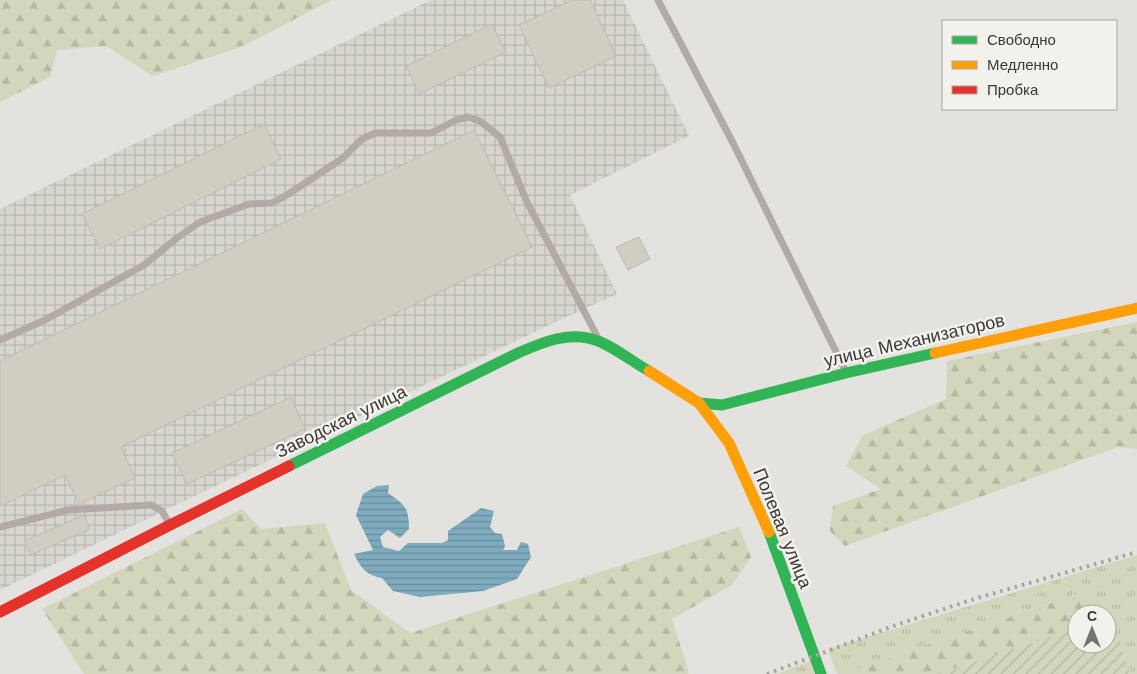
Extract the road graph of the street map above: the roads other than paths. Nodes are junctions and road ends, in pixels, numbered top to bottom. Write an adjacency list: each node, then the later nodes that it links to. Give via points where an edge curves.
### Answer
1 (658, 0): 5 (lane)
2 (1137, 308): 5 (street, улица Механизаторов)
3 (0, 340): 4 (lane, via 45,320 144,265 200,222 249,204 272,202 288,195 343,158 362,139 375,133 431,133 468,117 480,121 500,137 527,202)
4 (599, 341): 6 (street, Заводская улица); 7 (street, Заводская улица, via 566,337 518,353)
5 (846, 372): 6 (street, улица Механизаторов, via 722,404)
6 (699, 403): 10 (street, Полевая улица, via 729,443 768,529)
7 (170, 525): 8 (lane, via 162,511 151,505 68,510); 9 (street, Заводская улица)
8 (0, 527)
9 (0, 612)
10 (821, 674)

